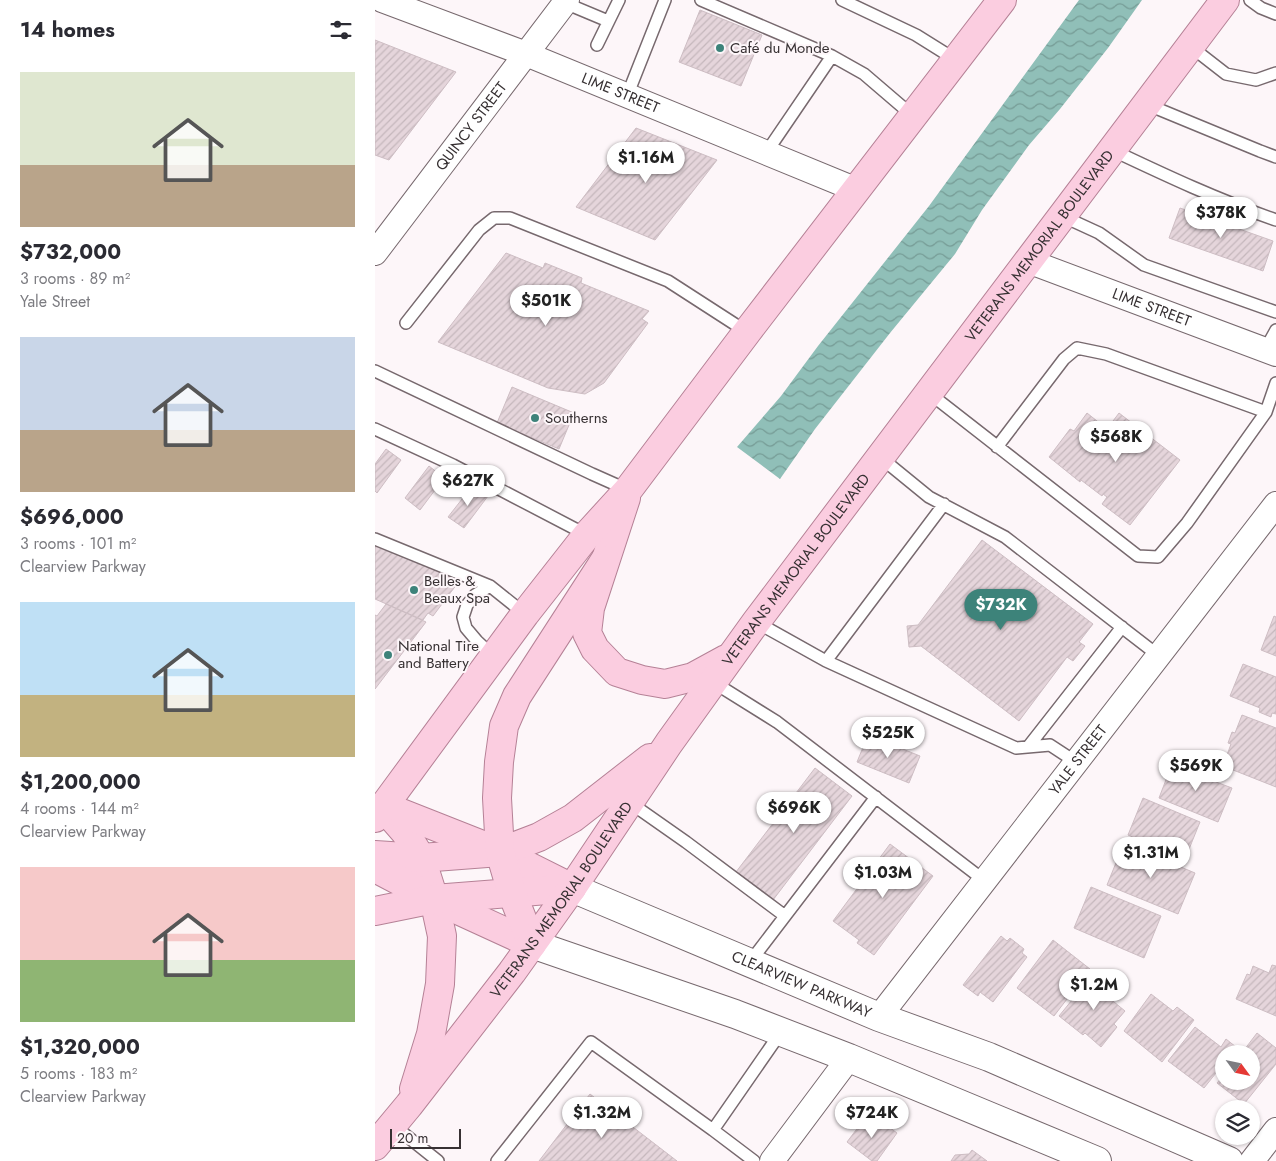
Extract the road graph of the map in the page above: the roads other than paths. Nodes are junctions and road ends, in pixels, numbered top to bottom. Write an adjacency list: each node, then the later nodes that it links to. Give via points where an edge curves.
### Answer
1 (382, 0): 14 (street, LIME STREET)
2 (619, 0): 11 (lane)
3 (665, 0): 18 (lane)
4 (701, 0): 15 (lane)
5 (1002, 0): 16 (main road)
6 (1225, 0): 13 (main road, VETERANS MEMORIAL BOULEVARD)
7 (1250, 0): 10 (lane)
8 (566, 1): 11 (lane); 14 (street, QUINCY STREET)
9 (847, 1): 16 (lane, via 916,35)
10 (1276, 14)
11 (608, 21): 12 (lane)
12 (597, 46)
13 (1190, 46): 17 (lane, via 1226,74 1256,80); 19 (main road, VETERANS MEMORIAL BOULEVARD)
14 (526, 54): 18 (street, LIME STREET); 27 (street, QUINCY STREET)
15 (832, 56): 20 (lane, via 863,74); 22 (lane)
16 (956, 60): 20 (main road)
17 (1276, 73)
18 (627, 96): 22 (street, LIME STREET)
19 (1147, 104): 21 (main road, VETERANS MEMORIAL BOULEVARD); 23 (lane)
20 (913, 116): 24 (main road)
21 (1112, 150): 25 (main road, VETERANS MEMORIAL BOULEVARD); 26 (lane, via 1186,185)
22 (767, 153): 24 (street, LIME STREET)
23 (1276, 157)
24 (857, 190): 31 (main road)
25 (1062, 216): 28 (main road, VETERANS MEMORIAL BOULEVARD); 29 (lane, via 1099,233 1144,265)
26 (1276, 220)
27 (375, 253)
28 (1028, 261): 32 (street, LIME STREET); 35 (main road, VETERANS MEMORIAL BOULEVARD)
29 (1276, 312)
30 (406, 322): 31 (lane, via 479,230 494,218 510,218 668,281)
31 (747, 332): 40 (main road)
32 (1272, 345)
33 (375, 371): 40 (lane)
34 (1276, 383): 36 (lane)
35 (929, 392): 38 (lane); 39 (main road, VETERANS MEMORIAL BOULEVARD)
36 (1266, 412): 38 (lane, via 1106,354 1077,348 1064,359); 38 (lane, via 1187,523 1158,557 1138,556)
37 (375, 429): 43 (lane, via 453,465)
38 (997, 447)
39 (880, 457): 41 (lane, via 929,497); 48 (main road, VETERANS MEMORIAL BOULEVARD)
40 (628, 490): 43 (main road); 45 (main road)
41 (944, 504): 49 (lane, via 1005,537); 53 (lane)
42 (1276, 504): 52 (street, YALE STREET)
43 (587, 535): 47 (main road)
44 (375, 539): 46 (lane)
45 (605, 560): 51 (main road, via 590,608 587,633 595,649 617,672 665,684 693,677); 61 (main road, via 517,696 504,726 497,798)
46 (490, 586): 47 (lane); 50 (lane, via 475,595 463,617 466,628)
47 (525, 614): 50 (main road)
48 (756, 622): 51 (main road, VETERANS MEMORIAL BOULEVARD); 53 (lane)
49 (1121, 627): 52 (lane); 56 (lane)
50 (493, 656): 60 (main road)
51 (732, 656): 54 (main road, VETERANS MEMORIAL BOULEVARD)
52 (1159, 656): 57 (street, YALE STREET)
53 (826, 661): 56 (lane, via 1016,748)
54 (713, 682): 55 (main road, VETERANS MEMORIAL BOULEVARD); 58 (lane, via 777,722)
55 (669, 743): 59 (main road, VETERANS MEMORIAL BOULEVARD); 61 (main road, via 573,818 539,837)
56 (1028, 747): 57 (lane, via 1050,745)
57 (1076, 762): 65 (street, YALE STREET)
58 (876, 797): 65 (lane); 70 (lane)
59 (629, 802): 66 (main road, VETERANS MEMORIAL BOULEVARD); 70 (lane)
60 (378, 809): 61 (main road, CLEARVIEW PARKWAY); 63 (main road, via 405,832)
61 (500, 852): 63 (main road); 66 (main road, CLEARVIEW PARKWAY); 67 (main road)
62 (375, 855): 63 (main road)
63 (421, 858): 68 (main road)
64 (375, 868): 68 (main road)
65 (985, 881): 73 (street, YALE STREET)
66 (572, 888): 67 (main road); 71 (main road, VETERANS MEMORIAL BOULEVARD); 72 (main road, CLEARVIEW PARKWAY)
67 (512, 893): 68 (main road); 71 (main road)
68 (434, 899): 69 (main road); 71 (main road); 76 (main road, via 441,936 440,984 431,1034)
69 (375, 911)
70 (785, 916): 72 (lane)
71 (532, 944): 74 (main road); 76 (main road, VETERANS MEMORIAL BOULEVARD)
72 (750, 962): 73 (main road, CLEARVIEW PARKWAY)
73 (879, 1017): 85 (main road, CLEARVIEW PARKWAY, via 989,1057)
74 (781, 1032): 75 (main road); 77 (lane)
75 (849, 1058): 83 (street); 84 (main road)
76 (401, 1115): 79 (main road, VETERANS MEMORIAL BOULEVARD); 80 (lane)
77 (713, 1130): 81 (lane, via 591,1042); 82 (lane)
78 (1276, 1130): 86 (street)
79 (375, 1146)
80 (438, 1161)
81 (497, 1161)
82 (754, 1161)
83 (772, 1161)
84 (1097, 1161)
85 (1229, 1161)
86 (1252, 1161)

